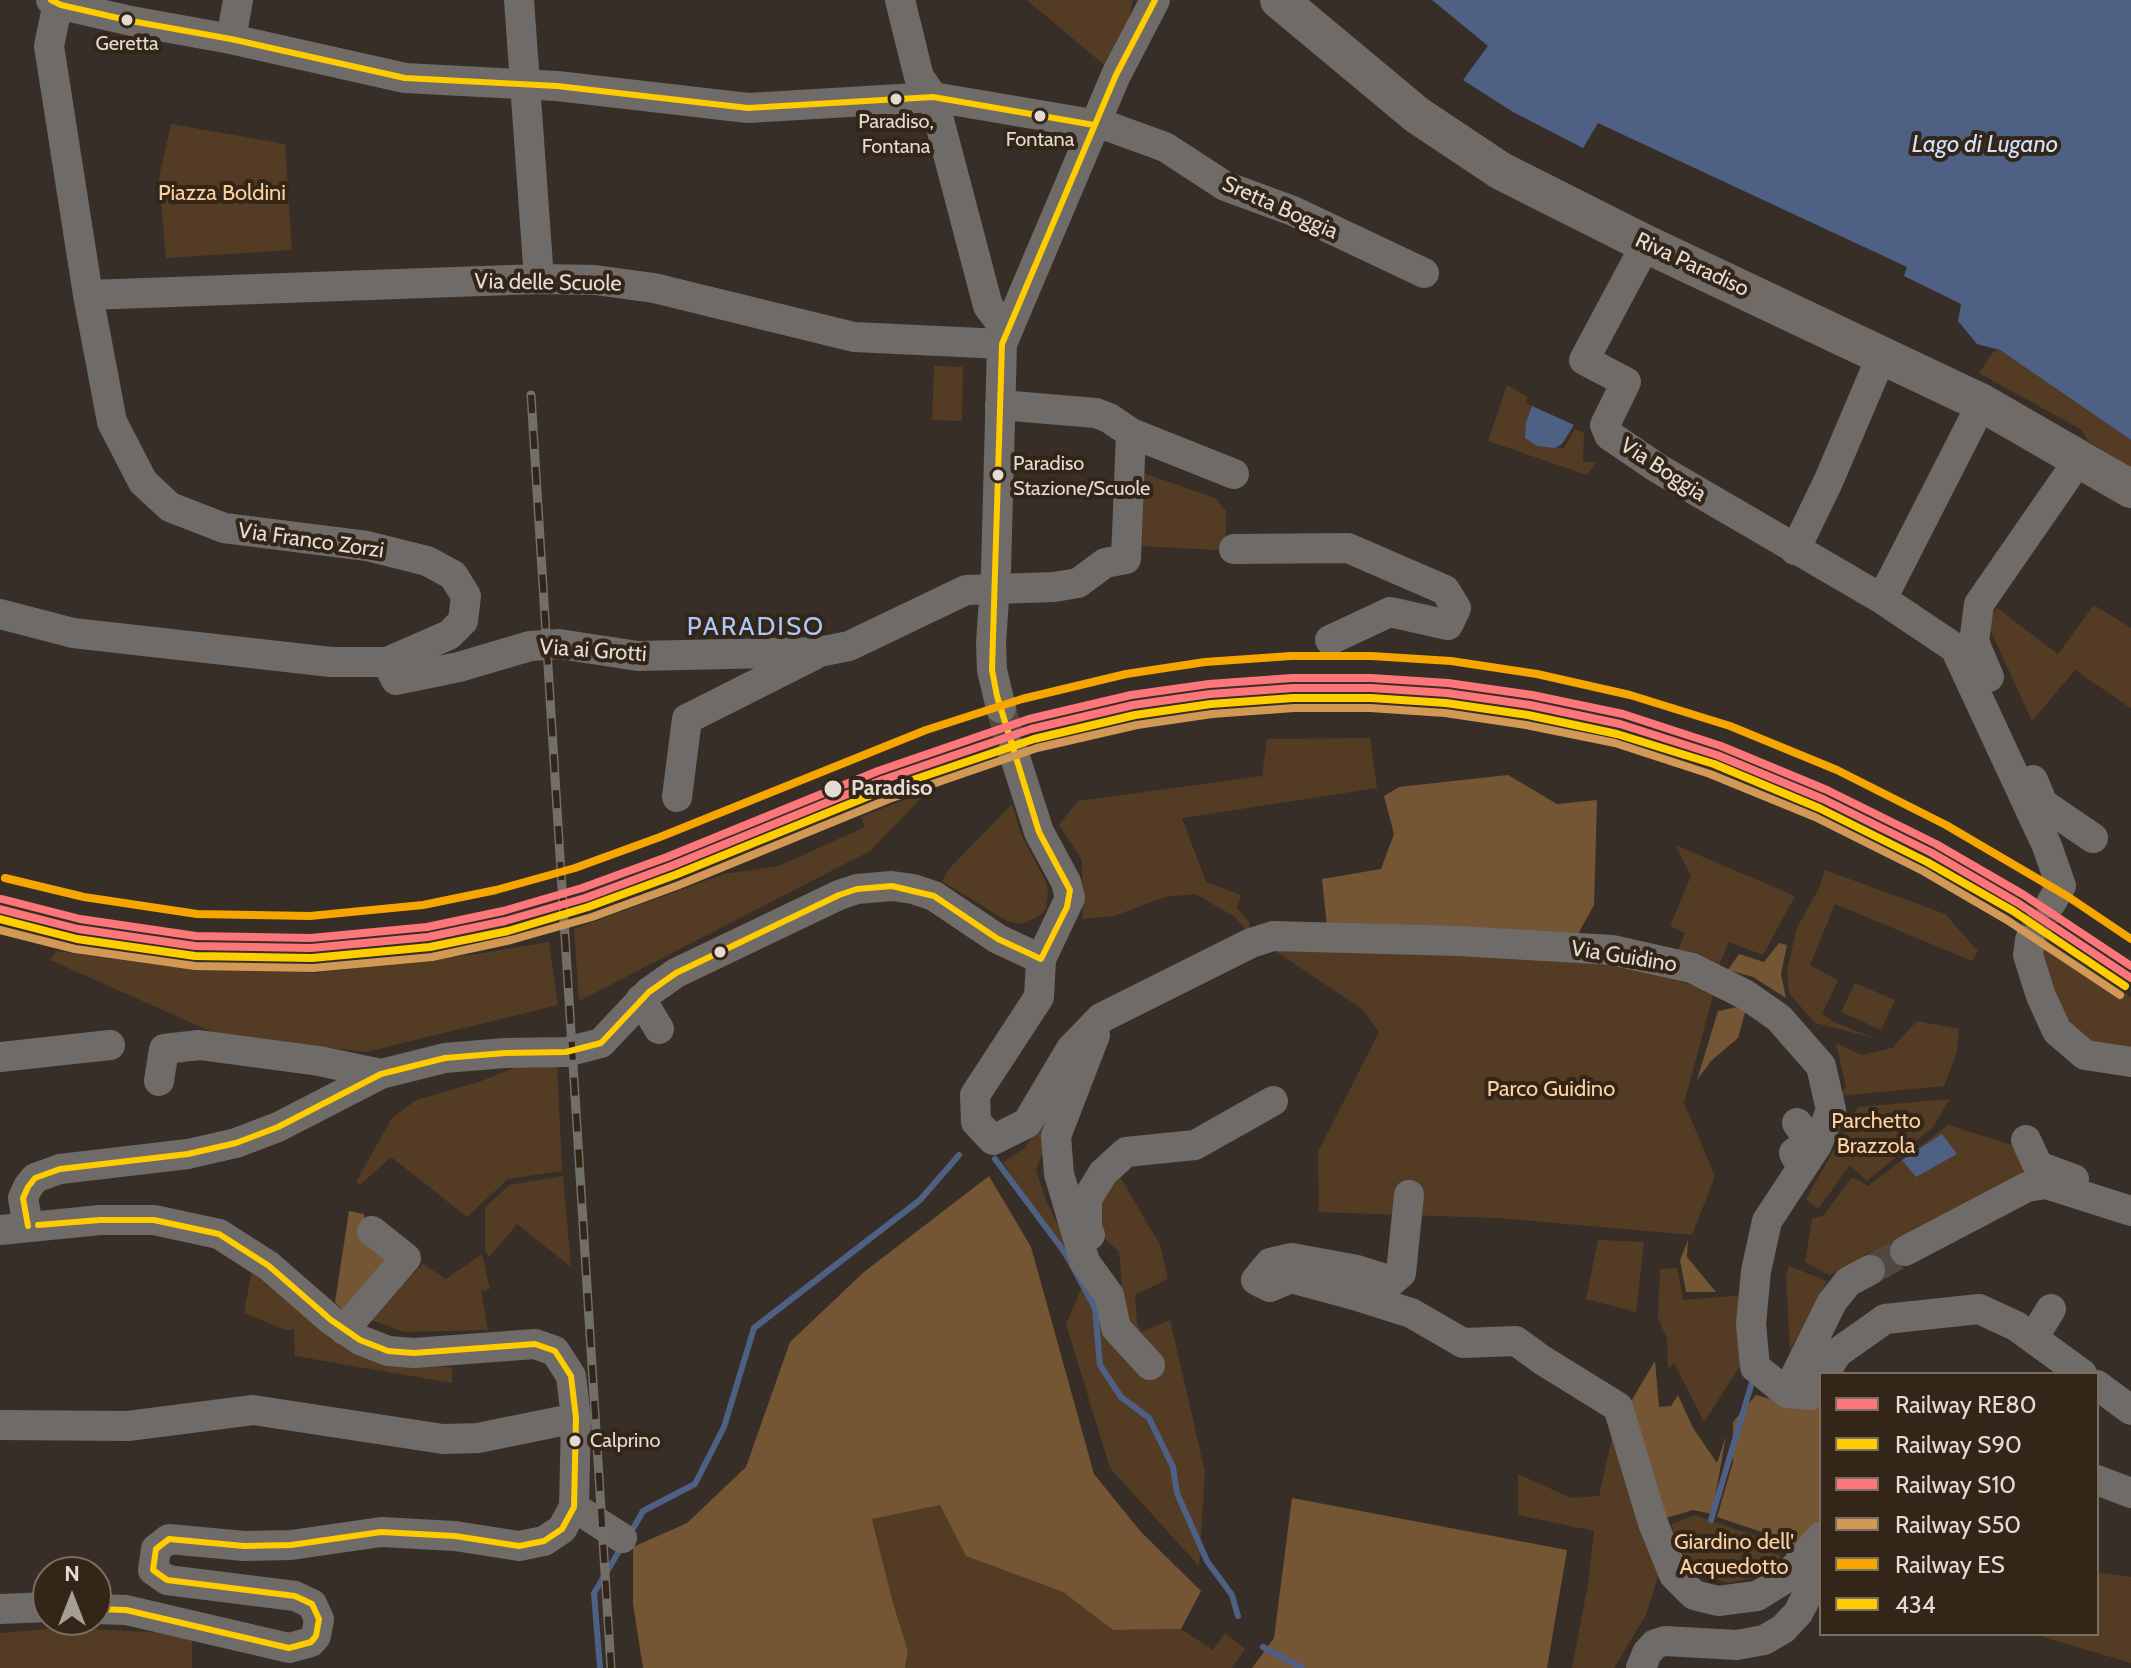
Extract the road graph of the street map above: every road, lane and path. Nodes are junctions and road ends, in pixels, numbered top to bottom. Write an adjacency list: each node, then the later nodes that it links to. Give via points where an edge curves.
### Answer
1 (238, 0): 7 (street)
2 (519, 0): 8 (street)
3 (900, 0): 9 (street, via 919,77)
4 (1155, 0): 10 (street)
5 (1279, 0): 11 (main road, Riva Paradiso, via 1460,145)
6 (56, 2): 7 (street, Sretta Boggia); 14 (street, Via Franco Zorzi, via 49,46)
7 (231, 39): 8 (street, Sretta Boggia, via 405,78)
8 (526, 86): 9 (street, Sretta Boggia, via 748,108); 13 (street)
9 (933, 97): 10 (street, Sretta Boggia); 15 (street, via 988,306)
10 (1094, 125): 12 (street, Sretta Boggia, via 1165,147 1225,186 1293,211); 15 (street)
11 (1646, 244): 16 (main road, Riva Paradiso); 24 (street, Via Boggia, via 1584,360 1626,382 1605,425 1609,435)
12 (1424, 273)
13 (539, 279): 14 (street, Via delle Scuole); 15 (street, Via delle Scuole, via 654,288 854,337)
14 (88, 295): 30 (street, Via Franco Zorzi, via 112,422 143,482 170,507 224,528 367,546 427,561 453,575 466,596 463,621 449,635)
15 (1004, 337): 18 (street)
16 (1882, 355): 17 (main road, Riva Paradiso); 24 (street)
17 (1982, 403): 20 (main road, Riva Paradiso); 26 (street)
18 (1000, 405): 19 (street, via 1096,413); 25 (street)
19 (1131, 433): 21 (street); 25 (street, Via ai Grotti, via 1126,559 1105,563 1078,583)
20 (2080, 458): 22 (main road, Riva Paradiso); 34 (street, via 1979,604 1974,642 2043,804)
21 (1234, 474)
22 (2131, 489)
23 (1234, 549): 28 (street, via 1348,548 1445,590 1456,608 1448,625 1390,612)
24 (1795, 550): 26 (street, Via Boggia)
25 (994, 588): 29 (street, Via ai Grotti, via 966,590 849,646); 31 (street, via 991,657)
26 (1882, 599): 35 (street, Via Boggia, via 1955,648 2047,846 2061,886)
27 (0, 614): 30 (street, Via Franco Zorzi, via 73,633 331,662)
28 (1330, 640)
29 (819, 652): 30 (street, Via ai Grotti, via 638,656 544,645 396,680); 33 (street, via 687,719)
30 (387, 662)
31 (1001, 708)
32 (1013, 751): 37 (street, via 1039,832 1070,890)
33 (677, 797)
34 (2093, 838)
35 (2051, 903)
36 (2030, 940): 43 (street, via 2028,955 2057,1031 2085,1055)
37 (1041, 959): 38 (street, via 998,939 934,896 874,887 839,895 676,973); 39 (street, Via Guidino, via 1039,997 975,1095 976,1122 993,1140 1027,1123 1071,1049)
38 (641, 999): 40 (street); 44 (street, via 611,1035 586,1049 445,1058)
39 (1101, 1018): 49 (street, Via Guidino, via 1273,936 1612,950 1692,968 1746,995 1779,1018 1821,1066 1831,1110); 57 (street, via 1056,1136 1059,1174 1085,1262)
40 (659, 1029)
41 (110, 1045): 42 (street)
42 (0, 1057)
43 (2131, 1062)
44 (381, 1074): 45 (street, via 199,1045 164,1049); 53 (street, via 236,1143 60,1169 35,1178)
45 (159, 1081)
46 (1273, 1101): 57 (street, via 1195,1145 1126,1152 1103,1173 1087,1199 1087,1229 1108,1266)
47 (1797, 1123): 49 (street, via 1810,1141 1794,1153)
48 (2026, 1140): 50 (street, via 2038,1166)
49 (1800, 1171): 66 (street, Via Guidino, via 1767,1221 1751,1324 1755,1367)
50 (2131, 1191)
51 (1409, 1195): 74 (street, via 1401,1273 1392,1281 1292,1258 1270,1263 1256,1280 1270,1287 1291,1278 1354,1295 1411,1313 1463,1343 1516,1341 1618,1407 1674,1575 1694,1595 1718,1601 1757,1596 1786,1578)
52 (2131, 1211): 55 (street, via 2046,1184 2027,1187)
53 (14, 1228): 59 (street, via 154,1220 219,1234 269,1266)
54 (372, 1231): 59 (street, via 406,1258)
55 (1905, 1251)
56 (1870, 1270): 66 (street, via 1848,1282 1832,1302)
57 (1109, 1295): 61 (street, via 1116,1328)
58 (2051, 1309): 60 (street)
59 (344, 1330): 68 (street, via 388,1351 535,1344 555,1351 571,1376)
60 (2033, 1338): 62 (street, via 1979,1309 1885,1319 1837,1353); 63 (street)
61 (1150, 1365)
62 (1825, 1372)
63 (2079, 1372)
64 (1819, 1381): 66 (street, via 1810,1395)
65 (2099, 1386): 67 (street)
66 (1787, 1393)
67 (2131, 1410)
68 (576, 1418): 69 (street, via 478,1438 443,1439 253,1410 128,1426); 72 (street)
69 (0, 1425)
70 (2099, 1481): 71 (street)
71 (2131, 1493)
72 (574, 1507): 73 (street); 77 (street, via 555,1536 519,1546 381,1532 275,1545 169,1539 156,1549 153,1570 167,1580 295,1596 312,1604 319,1619 316,1636 289,1648)
73 (622, 1538)
74 (1817, 1541): 78 (street, via 1812,1586 1783,1629 1764,1640 1737,1645 1665,1641 1655,1644)
75 (32, 1608): 76 (street)
76 (0, 1609)
77 (112, 1610)
78 (1641, 1668)

